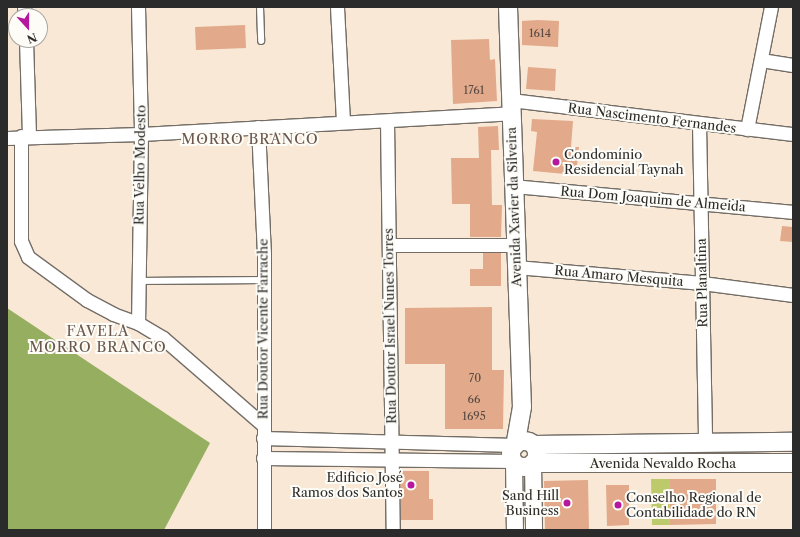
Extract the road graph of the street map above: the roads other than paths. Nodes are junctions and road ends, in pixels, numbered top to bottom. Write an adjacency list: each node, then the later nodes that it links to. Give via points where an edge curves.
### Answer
1 (138, 7): 16 (street, Rua Velho Modesto)
2 (260, 7): 6 (lane)
3 (337, 7): 12 (street)
4 (508, 7): 10 (main road, Avenida Xavier da Silveira)
5 (771, 7): 8 (street)
6 (261, 41)
7 (26, 48): 18 (street)
8 (761, 60): 9 (street); 15 (street)
9 (793, 65)
10 (511, 107): 11 (street, Rua Nascimento Fernandes); 13 (street, Rua Nascimento Fernandes); 20 (main road, Avenida Xavier da Silveira)
11 (387, 121): 12 (street, Rua Nascimento Fernandes); 23 (street, Rua Doutor Israel Nunes Torres)
12 (343, 122): 14 (street, Rua Nascimento Fernandes)
13 (699, 123): 15 (street, Rua Nascimento Fernandes); 21 (street, Rua Planaltina)
14 (258, 127): 16 (street, Rua Nascimento Fernandes); 26 (street, Rua Doutor Vicente Farrache)
15 (747, 129): 17 (street, Rua Nascimento Fernandes)
16 (141, 134): 18 (street, Rua Nascimento Fernandes); 27 (street, Rua Velho Modesto)
17 (793, 134)
18 (25, 136): 19 (street, Rua Nascimento Fernandes); 30 (street, via 23,246 32,260 87,300 113,314)
19 (7, 138)
20 (513, 186): 21 (street, Rua Dom Joaquim de Almeida); 24 (main road, Avenida Xavier da Silveira)
21 (701, 203): 22 (street, Rua Dom Joaquim de Almeida); 28 (street, Rua Planaltina)
22 (793, 212)
23 (389, 245): 24 (street); 34 (street, Rua Doutor Israel Nunes Torres)
24 (515, 245): 25 (main road, Avenida Xavier da Silveira)
25 (516, 267): 28 (street, Rua Amaro Mesquita); 31 (main road, Avenida Xavier da Silveira)
26 (263, 280): 27 (lane); 32 (street, Rua Doutor Vicente Farrache)
27 (139, 281): 30 (street, Rua Velho Modesto)
28 (702, 283): 29 (street, Rua Amaro Mesquita); 36 (street, Rua Planaltina)
29 (793, 295)
30 (138, 323): 32 (street, via 190,359)
31 (522, 407): 37 (main road, Avenida Xavier da Silveira); 38 (main road, Avenida Xavier da Silveira)
32 (262, 424): 33 (street, Rua Doutor Vicente Farrache)
33 (263, 438): 34 (street); 39 (street, Rua Doutor Vicente Farrache)
34 (392, 441): 37 (street); 40 (street, Rua Doutor Israel Nunes Torres)
35 (793, 442): 36 (main road, Avenida Nevaldo Rocha)
36 (705, 443): 38 (main road, Avenida Nevaldo Rocha)
37 (514, 453): 38 (main road, via 522,441); 40 (street); 44 (street, Avenida Xavier da Silveira)
38 (533, 454): 41 (main road, Avenida Nevaldo Rocha); 45 (street, Avenida Xavier da Silveira)
39 (263, 458): 40 (street); 42 (street, Rua Doutor Vicente Farrache)
40 (392, 460): 43 (street, Rua Doutor Israel Nunes Torres)
41 (793, 463)
42 (264, 530)
43 (393, 530)
44 (515, 530)
45 (534, 530)

